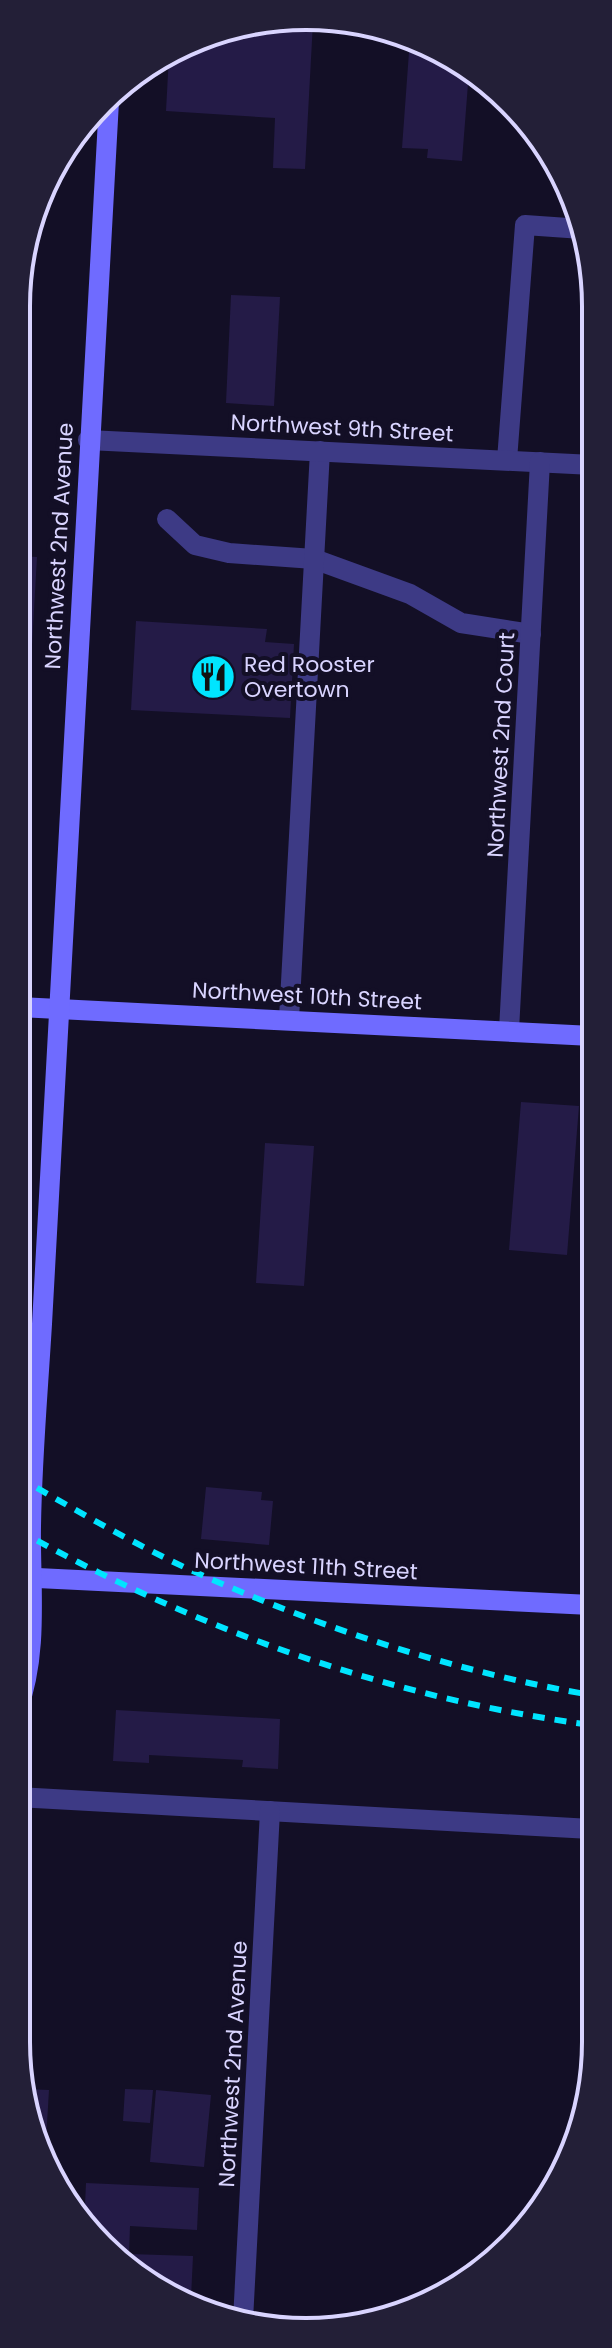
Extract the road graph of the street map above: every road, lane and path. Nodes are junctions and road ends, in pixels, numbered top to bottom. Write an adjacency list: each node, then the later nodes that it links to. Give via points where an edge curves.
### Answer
1 (108, 114): 3 (street, Northwest 2nd Avenue)
2 (570, 228): 5 (street, via 525,225)
3 (88, 440): 4 (street, Northwest 9th Street); 12 (street, Northwest 2nd Avenue)
4 (320, 451): 5 (street, Northwest 9th Street); 9 (street)
5 (507, 460): 6 (street, Northwest 9th Street)
6 (540, 462): 7 (street, Northwest 9th Street); 10 (street, Northwest 2nd Court)
7 (582, 464)
8 (167, 519): 9 (street, via 195,545)
9 (314, 559): 10 (street, via 410,594 461,623); 13 (street)
10 (531, 634): 14 (street, Northwest 2nd Court)
11 (30, 1008): 12 (street, Northwest 10th Street)
12 (61, 1009): 13 (street, Northwest 10th Street); 16 (street, Northwest 2nd Avenue)
13 (289, 1019): 14 (street, Northwest 10th Street)
14 (509, 1030): 15 (street, Northwest 10th Street)
15 (582, 1035)
16 (30, 1534)
17 (30, 1577): 18 (street, Northwest 11th Street)
18 (582, 1605)
19 (30, 1798): 20 (street)
20 (270, 1811): 21 (street); 22 (street, Northwest 2nd Avenue)
21 (582, 1828)
22 (244, 2311)

